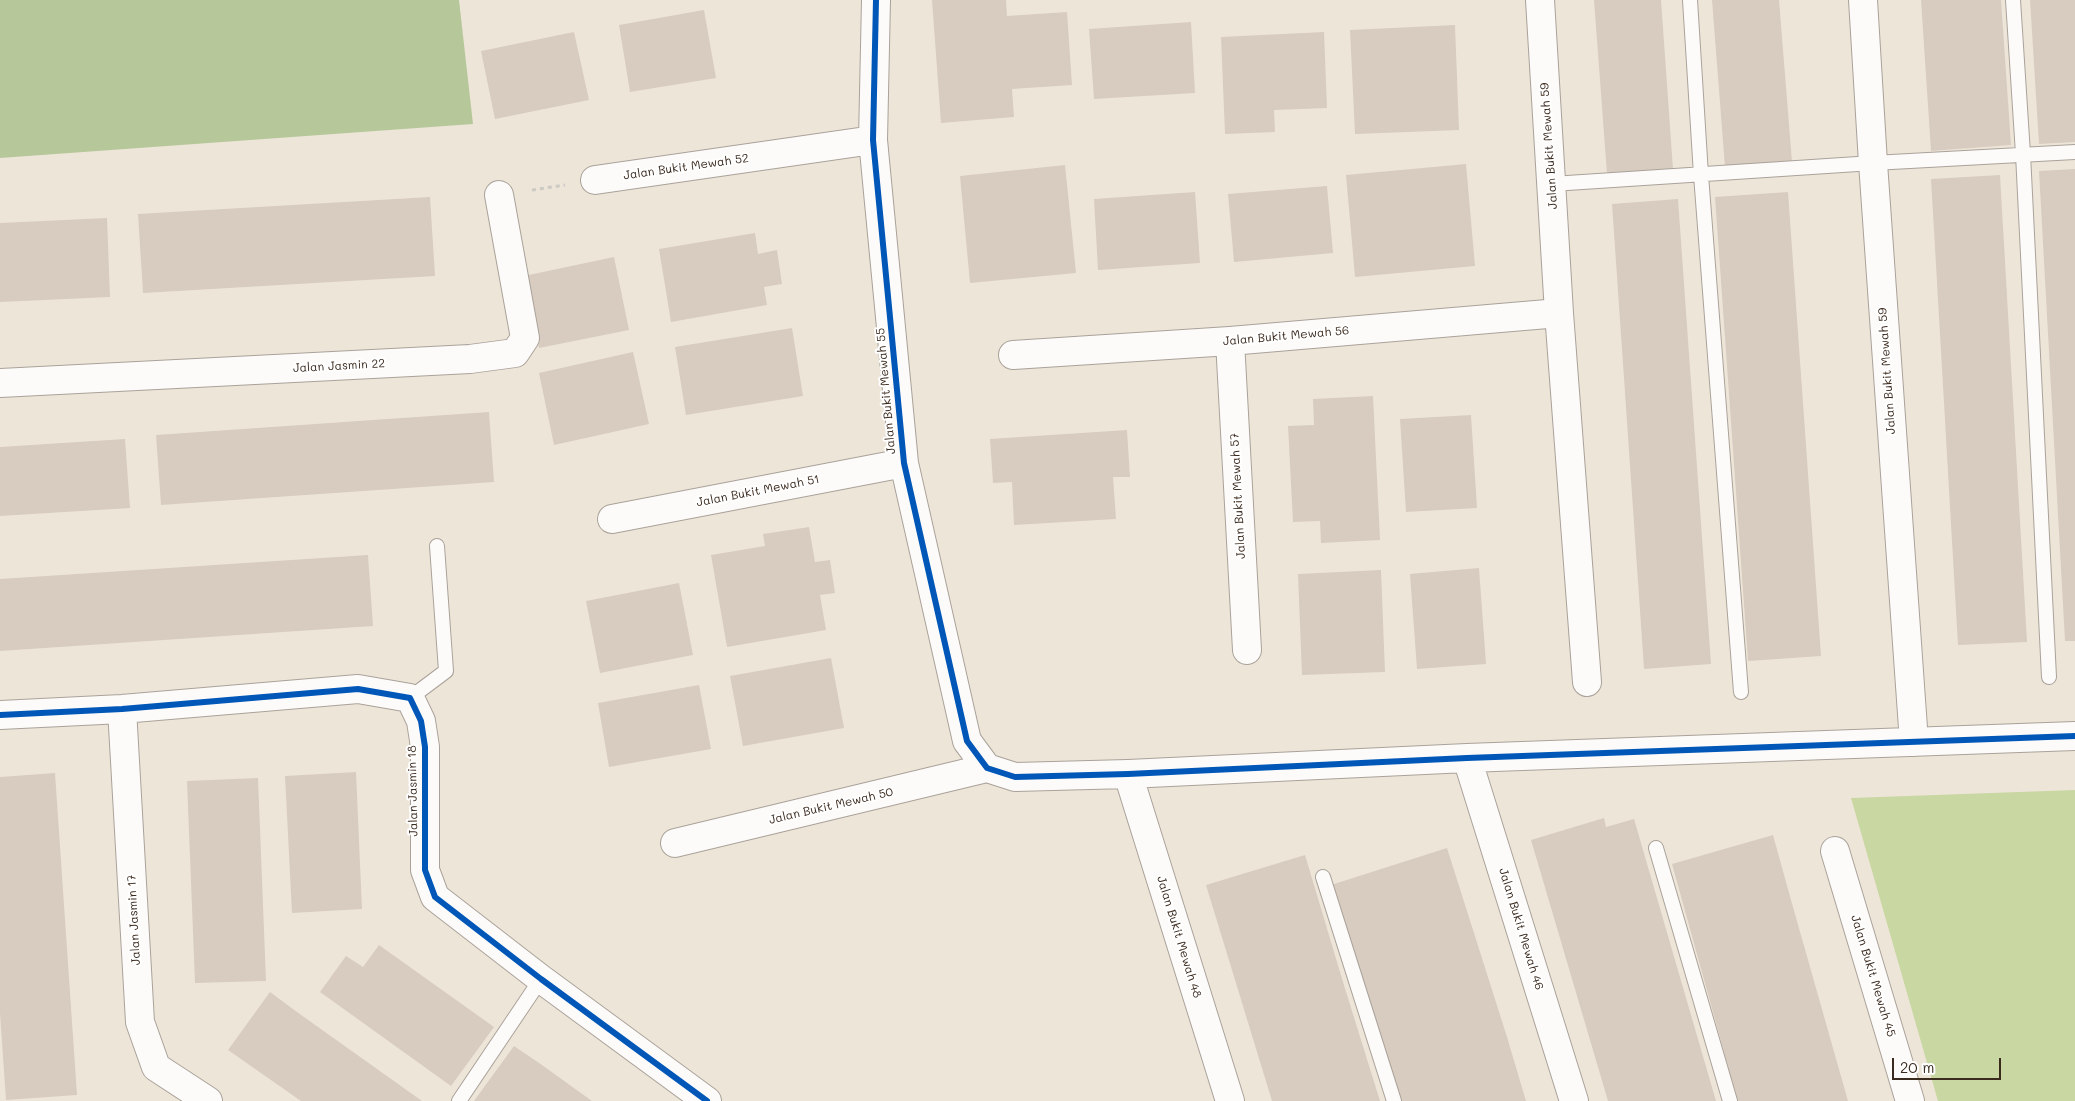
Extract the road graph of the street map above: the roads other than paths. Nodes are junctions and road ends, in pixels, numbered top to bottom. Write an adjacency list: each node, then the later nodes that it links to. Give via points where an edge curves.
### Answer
1 (876, 0): 6 (street, Jalan Bukit Mewah 55)
2 (1540, 0): 12 (street, Jalan Bukit Mewah 59)
3 (1690, 0): 10 (lane)
4 (1864, 0): 9 (street, Jalan Bukit Mewah 59)
5 (2013, 0): 8 (lane)
6 (874, 140): 11 (street, Jalan Bukit Mewah 52); 18 (street, Jalan Bukit Mewah 55)
7 (2075, 152): 8 (lane)
8 (2022, 154): 9 (lane); 22 (lane)
9 (1873, 163): 10 (lane); 29 (street, Jalan Bukit Mewah 59)
10 (1701, 175): 12 (lane); 24 (lane)
11 (595, 180)
12 (1552, 184): 14 (street, Jalan Bukit Mewah 59)
13 (499, 195): 17 (street, Jalan Jasmin 22, via 525,338 515,352 470,359)
14 (1559, 313): 15 (street, Jalan Bukit Mewah 56); 23 (street, Jalan Bukit Mewah 59)
15 (1230, 341): 16 (street, Jalan Bukit Mewah 56); 21 (street, Jalan Bukit Mewah 57)
16 (1013, 355)
17 (0, 383)
18 (904, 462): 19 (street, Jalan Bukit Mewah 51); 31 (street, Jalan Bukit Mewah 55, via 967,740)
19 (612, 519)
20 (437, 546): 25 (lane, via 446,671)
21 (1247, 650)
22 (2048, 677)
23 (1587, 682)
24 (1740, 692)
25 (410, 698): 26 (street, via 358,689); 37 (street, Jalan Jasmin 18, via 421,721 425,747 425,870 435,897)
26 (122, 709): 27 (street); 38 (street, Jalan Jasmin 17, via 140,1022 156,1067)
27 (0, 715)
28 (2075, 736): 29 (street)
29 (1914, 742): 30 (street)
30 (1467, 758): 32 (street); 43 (street, Jalan Bukit Mewah 46)
31 (987, 768): 32 (street, via 1015,777); 33 (street, Jalan Bukit Mewah 50)
32 (1128, 774): 41 (street, Jalan Bukit Mewah 48)
33 (675, 843)
34 (1656, 848): 44 (lane)
35 (1835, 850): 45 (street, Jalan Bukit Mewah 45)
36 (1324, 878): 42 (lane)
37 (541, 979): 39 (lane); 40 (street, Jalan Jasmin 18)
38 (208, 1101)
39 (459, 1101)
40 (707, 1101)
41 (1230, 1101)
42 (1394, 1101)
43 (1574, 1101)
44 (1730, 1101)
45 (1910, 1101)

